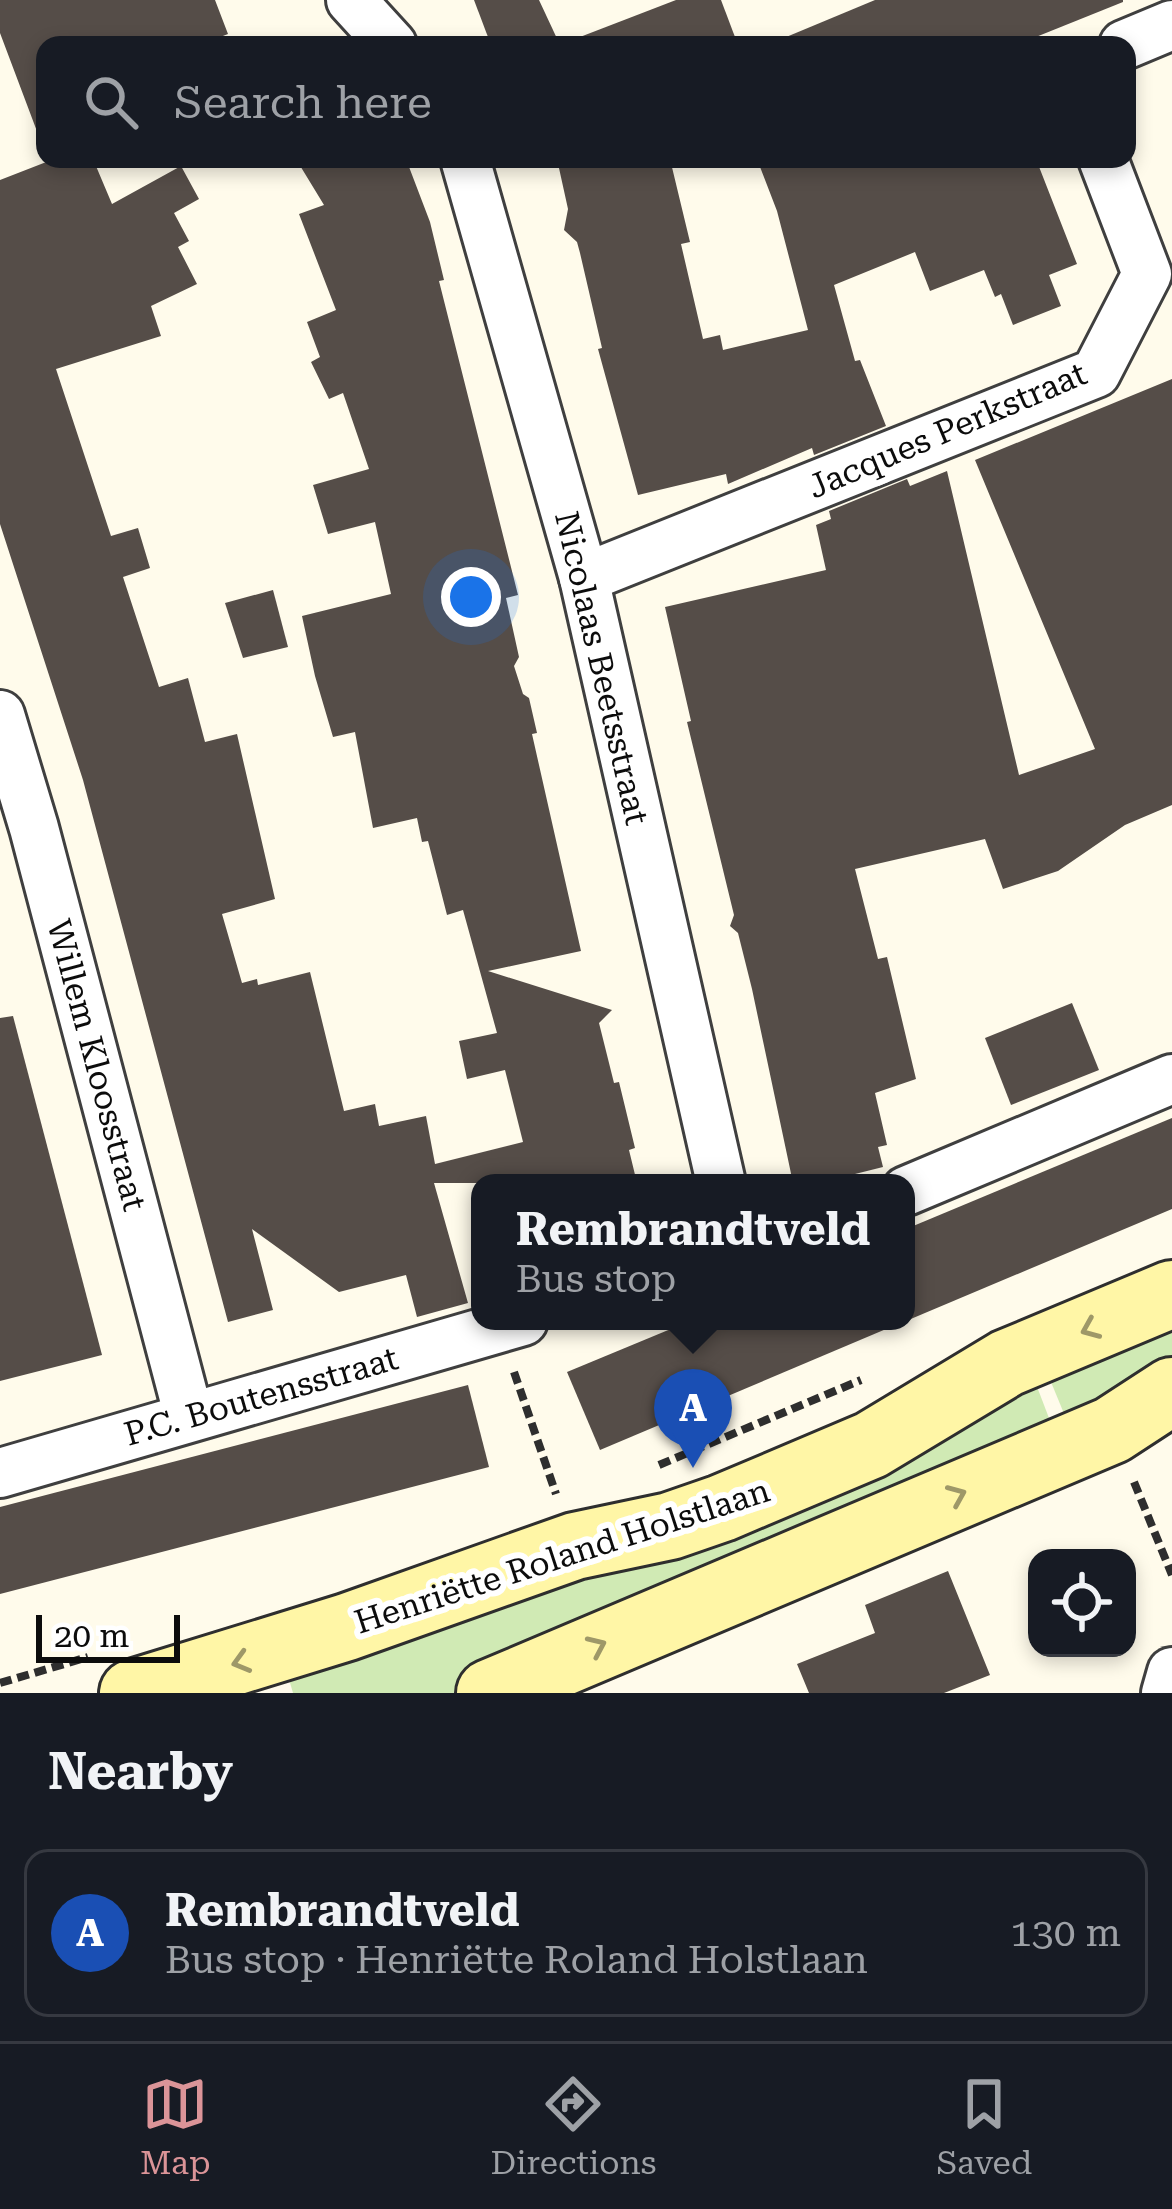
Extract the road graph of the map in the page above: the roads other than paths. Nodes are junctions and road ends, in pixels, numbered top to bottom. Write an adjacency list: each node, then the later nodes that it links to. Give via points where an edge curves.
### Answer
1 (351, 0): 3 (street)
2 (1172, 25): 4 (street)
3 (384, 36)
4 (1136, 40)
5 (468, 168): 7 (street, Nicolaas Beetsstraat)
6 (1106, 168): 7 (street, Jacques Perkstraat, via 1147,274 1096,373)
7 (584, 578): 10 (street, Nicolaas Beetsstraat)
8 (0, 715): 15 (street, Willem Kloosstraat)
9 (1172, 1079): 11 (street)
10 (719, 1174)
11 (915, 1187)
12 (1172, 1294): 18 (main road, Henriëtte Roland Holstlaan, one-way to 18, via 1007,1363 871,1445 722,1508 575,1546)
13 (490, 1330): 15 (street, P.C. Boutensstraat)
14 (1172, 1391): 19 (main road, one-way to 14, via 1112,1430)
15 (189, 1417): 16 (street, P.C. Boutensstraat)
16 (0, 1473)
17 (1172, 1672): 20 (street)
18 (133, 1693)
19 (490, 1693)
20 (1166, 1693)

